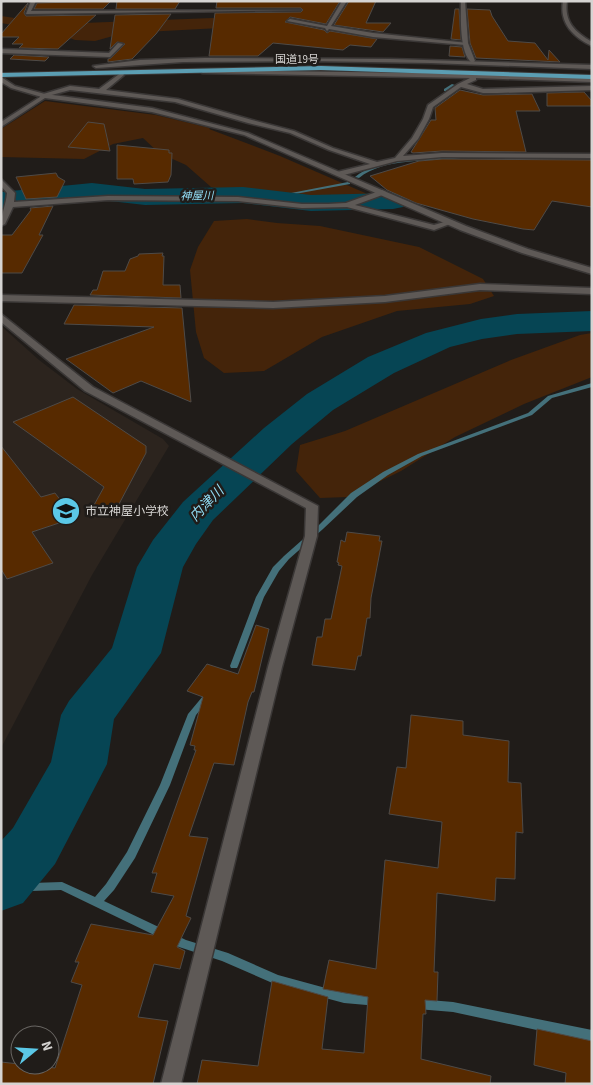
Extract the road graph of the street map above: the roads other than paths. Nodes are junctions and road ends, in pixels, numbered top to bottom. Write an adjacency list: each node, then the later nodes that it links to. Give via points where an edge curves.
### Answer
1 (34, 1): 5 (street, via 28,13 301,8 290,22)
2 (345, 1): 5 (street)
3 (463, 1): 6 (street)
4 (565, 1): 8 (street, via 565,22 572,33)
5 (326, 28): 6 (street)
6 (465, 43): 10 (street)
7 (120, 44): 9 (street, via 110,55)
8 (592, 44)
9 (1, 51)
10 (472, 63): 11 (street, via 151,61); 12 (street)
11 (96, 66): 14 (highway, 国道19号); 15 (highway, 国道19号, via 326,64)
12 (592, 67)
13 (286, 68): 16 (highway, 国道19号); 17 (highway); 21 (highway, 国道19号, via 414,70)
14 (1, 70)
15 (592, 71)
16 (122, 72): 17 (street); 18 (highway, 国道19号); 24 (street)
17 (302, 73): 19 (street)
18 (1, 75)
19 (474, 75): 21 (street); 22 (street, via 473,80)
20 (1, 79): 25 (street, via 13,87)
21 (592, 79)
22 (460, 85): 23 (street, via 502,91); 30 (street, via 430,106 415,139)
23 (592, 88)
24 (101, 91): 25 (street, via 70,88); 31 (street, via 194,104 292,132)
25 (44, 96): 27 (street); 32 (street, via 152,110 200,120 246,134)
26 (1, 117): 27 (street)
27 (13, 118): 28 (street)
28 (1, 125)
29 (592, 156): 30 (street, via 442,155)
30 (397, 160): 31 (street)
31 (376, 164): 32 (street)
32 (340, 174): 34 (street)
33 (1, 181): 36 (street, via 11,193)
34 (382, 192): 35 (street); 37 (street)
35 (352, 203): 36 (street, via 302,206 238,199 108,198); 37 (street, via 384,216 434,228)
36 (10, 206): 38 (street)
37 (451, 222): 39 (street, via 525,252)
38 (1, 224)
39 (592, 271)
40 (592, 290): 41 (street, via 480,287 385,299 273,305)
41 (1, 298)
42 (1, 317): 43 (street, via 89,389 312,506 311,536)
43 (171, 1084)

